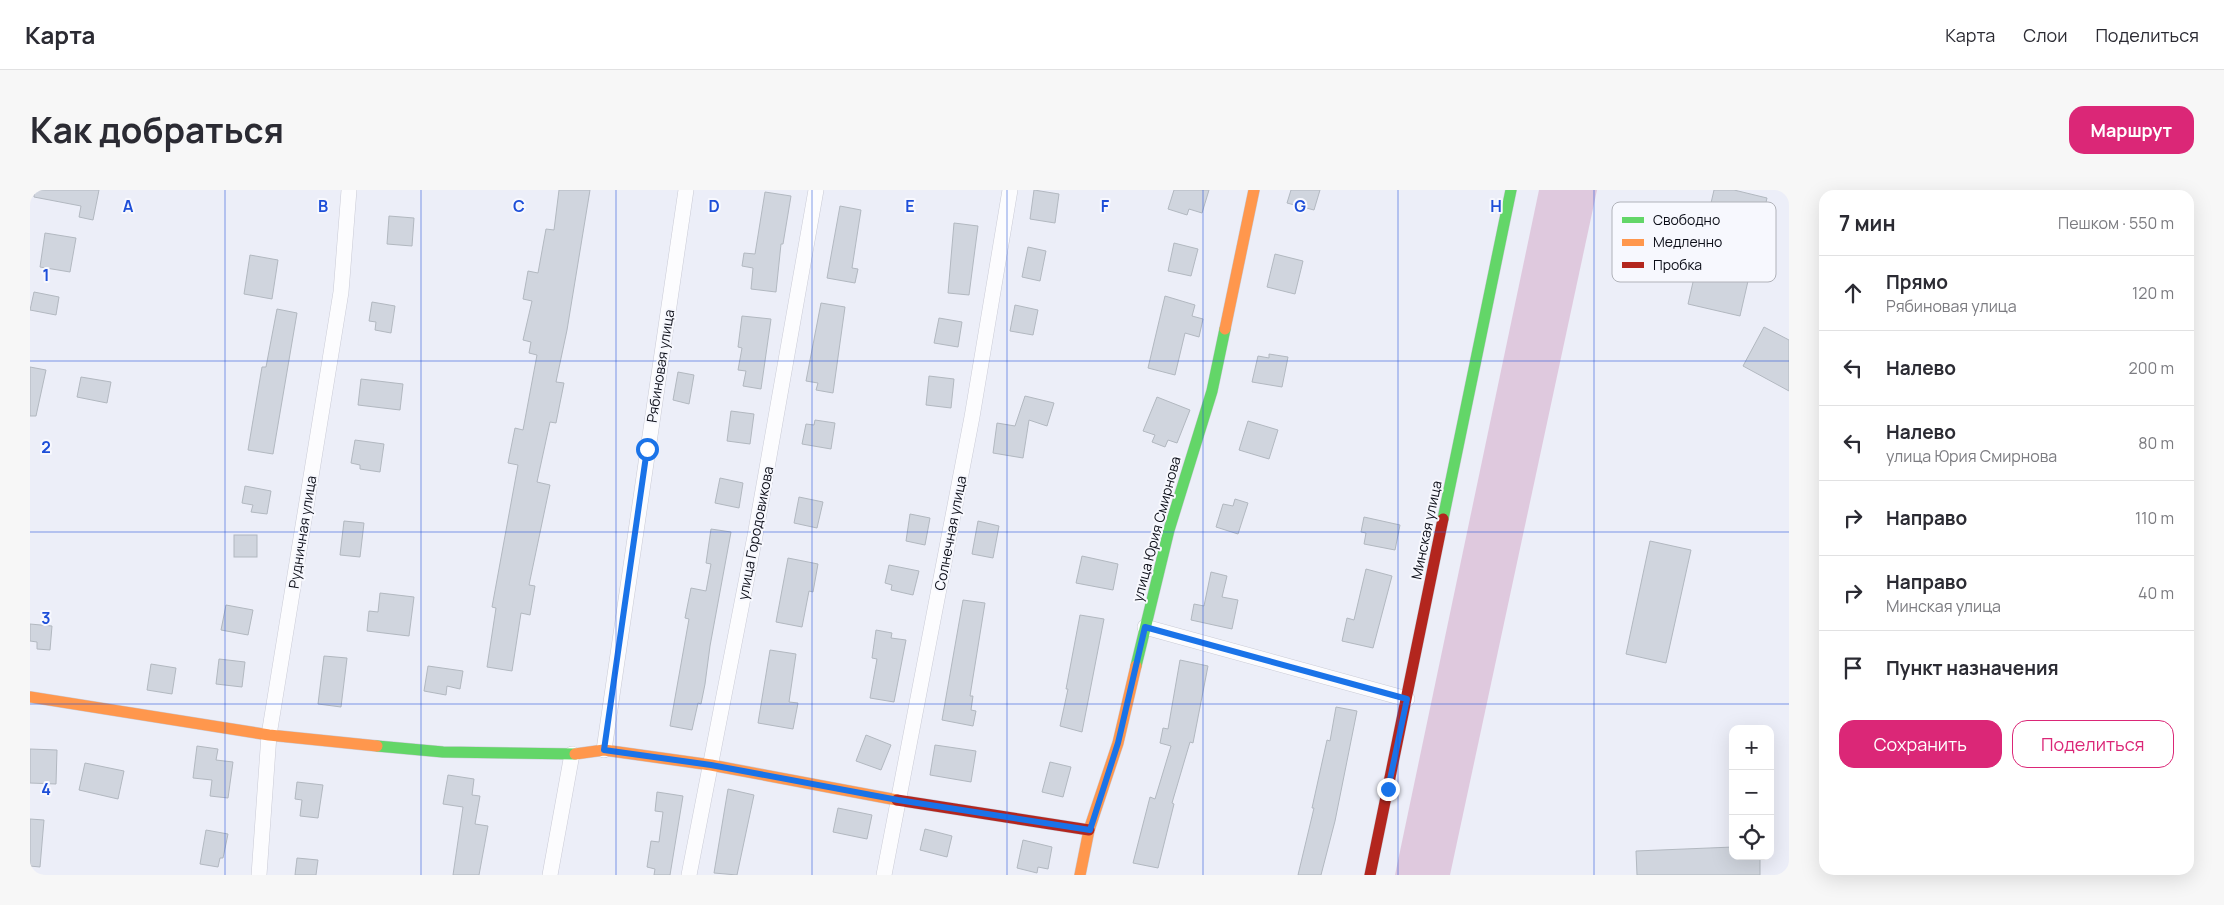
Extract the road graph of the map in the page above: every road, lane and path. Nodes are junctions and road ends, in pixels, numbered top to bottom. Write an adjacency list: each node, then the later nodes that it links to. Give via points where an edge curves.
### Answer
1 (349, 190): 10 (street, Рудничная улица, via 341,292)
2 (686, 190): 11 (street, Рябиновая улица)
3 (816, 190): 13 (street, улица Городовикова)
4 (1010, 190): 14 (street, Солнечная улица, via 972,417)
5 (1254, 190): 7 (street, улица Юрия Смирнова, via 1212,390 1169,530)
6 (1511, 190): 9 (street, Минская улица)
7 (1145, 627): 9 (street); 15 (street, улица Юрия Смирнова, via 1118,743)
8 (30, 697): 10 (street)
9 (1407, 699): 21 (street, Минская улица)
10 (269, 735): 12 (street, via 443,752); 16 (street, Рудничная улица)
11 (604, 750): 12 (street); 13 (street)
12 (572, 754): 17 (street)
13 (711, 765): 14 (street); 18 (street, улица Городовикова)
14 (898, 800): 15 (street); 19 (street, Солнечная улица)
15 (1090, 830): 20 (street, улица Юрия Смирнова)
16 (258, 875)
17 (550, 875)
18 (689, 875)
19 (884, 875)
20 (1080, 875)
21 (1370, 875)

